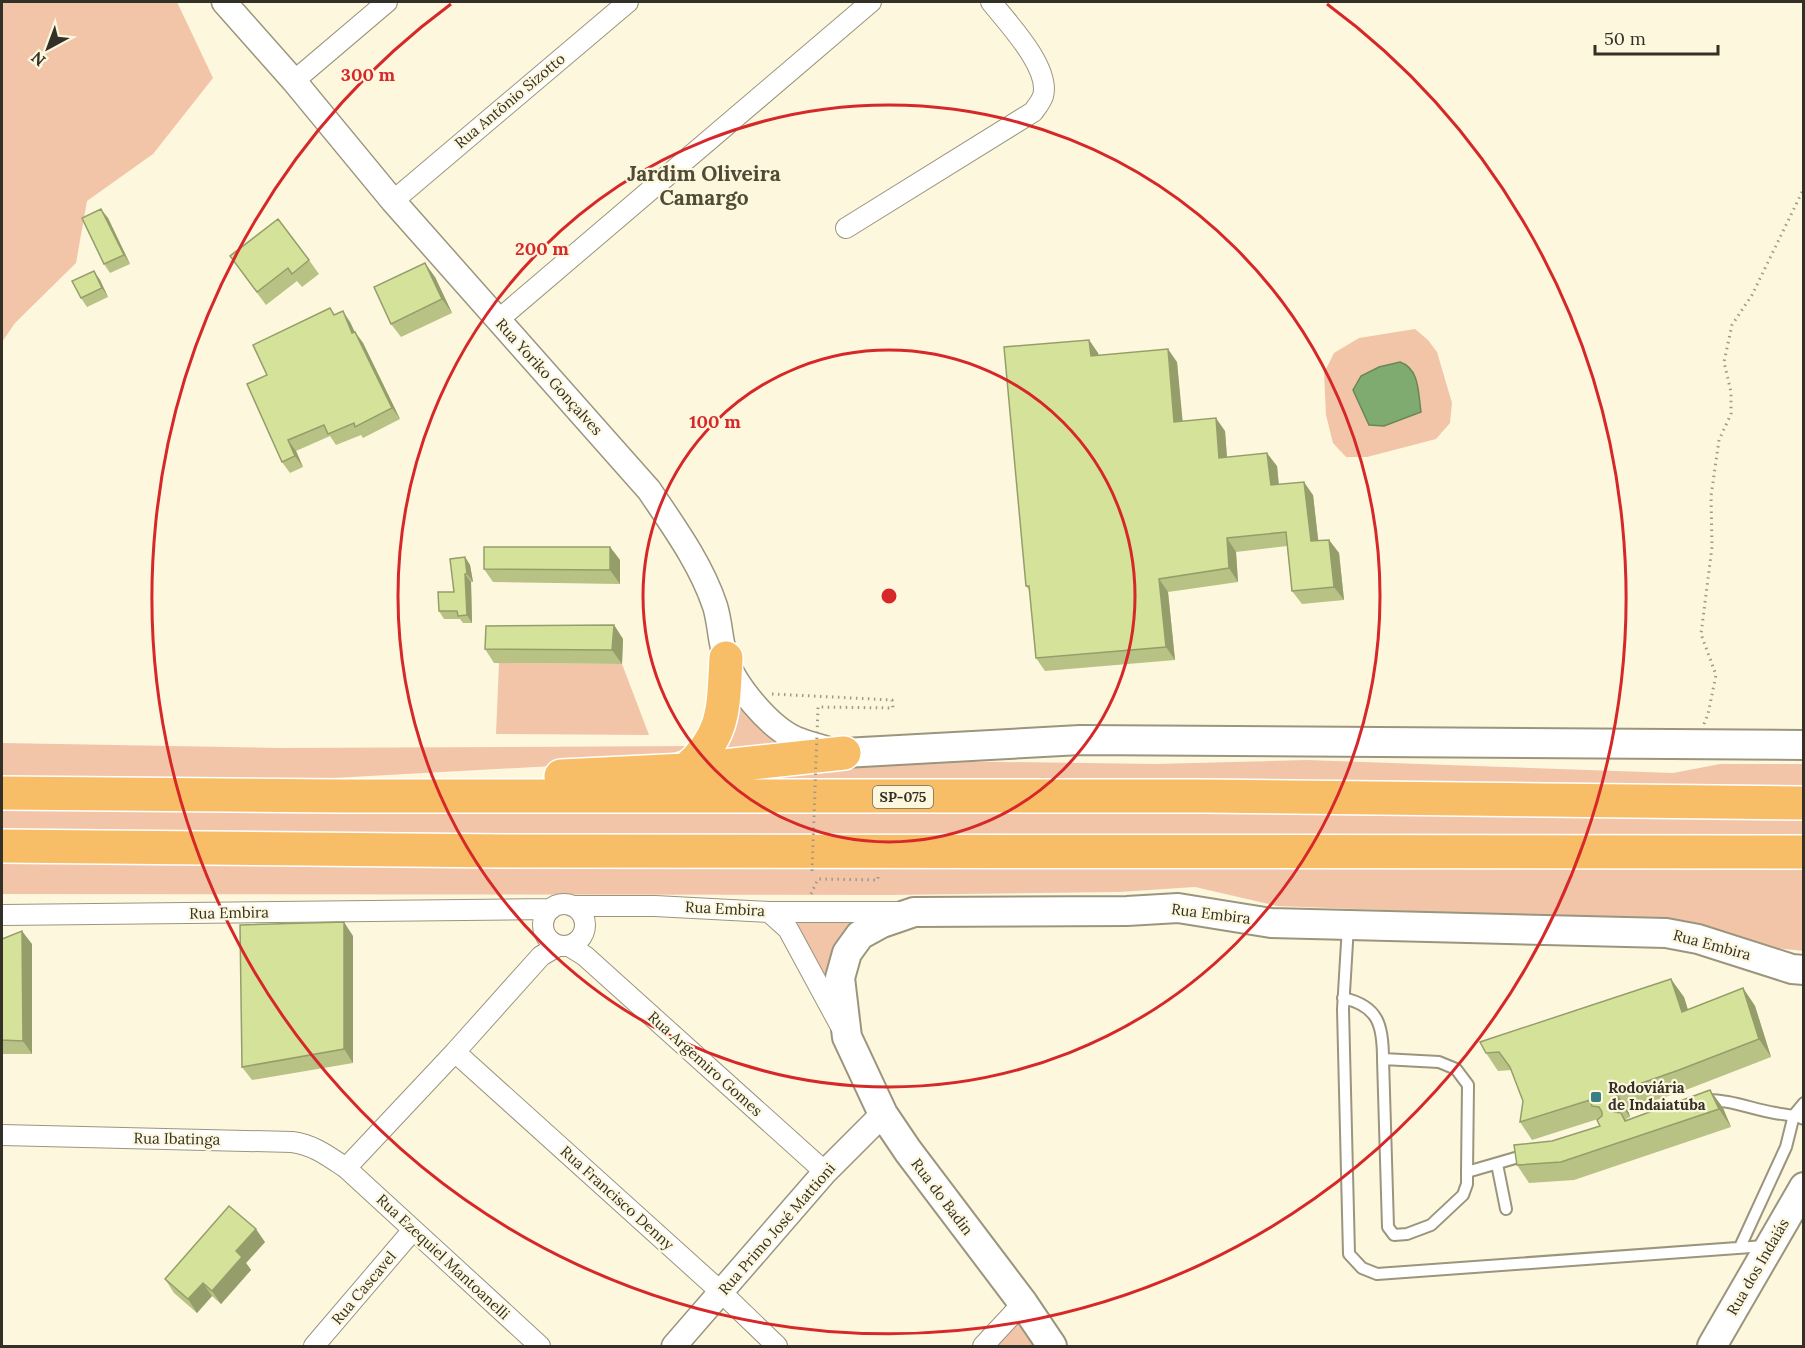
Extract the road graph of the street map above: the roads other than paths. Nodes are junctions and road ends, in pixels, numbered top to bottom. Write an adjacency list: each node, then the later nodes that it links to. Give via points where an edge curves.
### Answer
1 (224, 2): 6 (street, Rua Yoriko Gonçalves)
2 (387, 2): 6 (street)
3 (628, 2): 7 (street, Rua Antônio Sizotto)
4 (871, 2): 9 (street)
5 (991, 2): 8 (street, via 1029,49 1043,82 1043,96 1032,112)
6 (294, 81): 7 (street, Rua Yoriko Gonçalves)
7 (393, 201): 9 (street, Rua Yoriko Gonçalves)
8 (846, 228)
9 (498, 320): 10 (street, Rua Yoriko Gonçalves, via 642,482 677,531 715,607)
10 (726, 658): 12 (street, Rua Yoriko Gonçalves, via 745,692 781,730 796,739); 13 (highway, via 719,726 711,745)
11 (1803, 744): 12 (main road, via 1080,740)
12 (844, 753): 13 (highway)
13 (687, 770): 15 (highway, via 387,782)
14 (2, 794): 15 (highway, SP-075)
15 (340, 796): 16 (highway, SP-075, via 1203,796)
16 (1803, 803)
17 (2, 846): 18 (highway, via 505,851)
18 (1803, 852)
19 (572, 906): 20 (street, Rua Embira); 25 (street, Rua Embira, via 557,905); 25 (street, Rua Argemiro Gomes, via 585,922)
20 (612, 907): 21 (street, Rua Embira); 25 (street)
21 (768, 912): 22 (street, Rua Embira); 28 (street, Rua do Badin, via 788,930)
22 (914, 912): 24 (main road, Rua Embira, via 1178,908 1271,923); 28 (main road, Rua do Badin, via 860,935 847,953 840,978)
23 (2, 915): 25 (street, Rua Embira)
24 (1348, 926): 26 (main road, Rua Embira, via 1666,933); 27 (lane)
25 (559, 935): 29 (street); 39 (street, Rua Argemiro Gomes)
26 (1803, 970)
27 (1343, 998): 30 (lane, via 1364,1006 1380,1022); 45 (lane, via 1349,1254 1362,1268 1377,1274)
28 (847, 1037): 33 (main road, Rua do Badin)
29 (455, 1052): 38 (street); 46 (street, Rua Francisco Denny)
30 (1383, 1059): 40 (lane, via 1439,1062 1456,1069 1468,1085); 40 (lane, via 1388,1227 1394,1235 1431,1225 1463,1195)
31 (1694, 1100): 34 (lane, via 1716,1099)
32 (1803, 1103): 34 (lane)
33 (883, 1114): 39 (street, Rua Primo José Mattioni); 47 (main road, Rua do Badin)
34 (1799, 1117): 45 (lane)
35 (3, 1139): 38 (street, Rua Ibatinga, via 292,1142 318,1148)
36 (1541, 1150): 37 (lane)
37 (1497, 1164): 40 (lane); 42 (lane)
38 (346, 1168): 43 (street, Rua Ezequiel Mantoanelli)
39 (825, 1172): 46 (street, Rua Primo José Mattioni)
40 (1467, 1172)
41 (1802, 1187): 44 (main road, Rua dos Indaiás)
42 (1506, 1209)
43 (413, 1230): 48 (street, Rua Cascavel); 49 (street, Rua Ezequiel Mantoanelli)
44 (1771, 1246): 45 (lane); 54 (main road, Rua dos Indaiás)
45 (1740, 1247)
46 (722, 1292): 50 (street, Rua Primo José Mattioni); 51 (street, Rua Francisco Denny)
47 (1023, 1303): 52 (street); 53 (main road, Rua do Badin)
48 (314, 1347)
49 (540, 1347)
50 (674, 1347)
51 (777, 1347)
52 (983, 1347)
53 (1052, 1347)
54 (1712, 1347)

